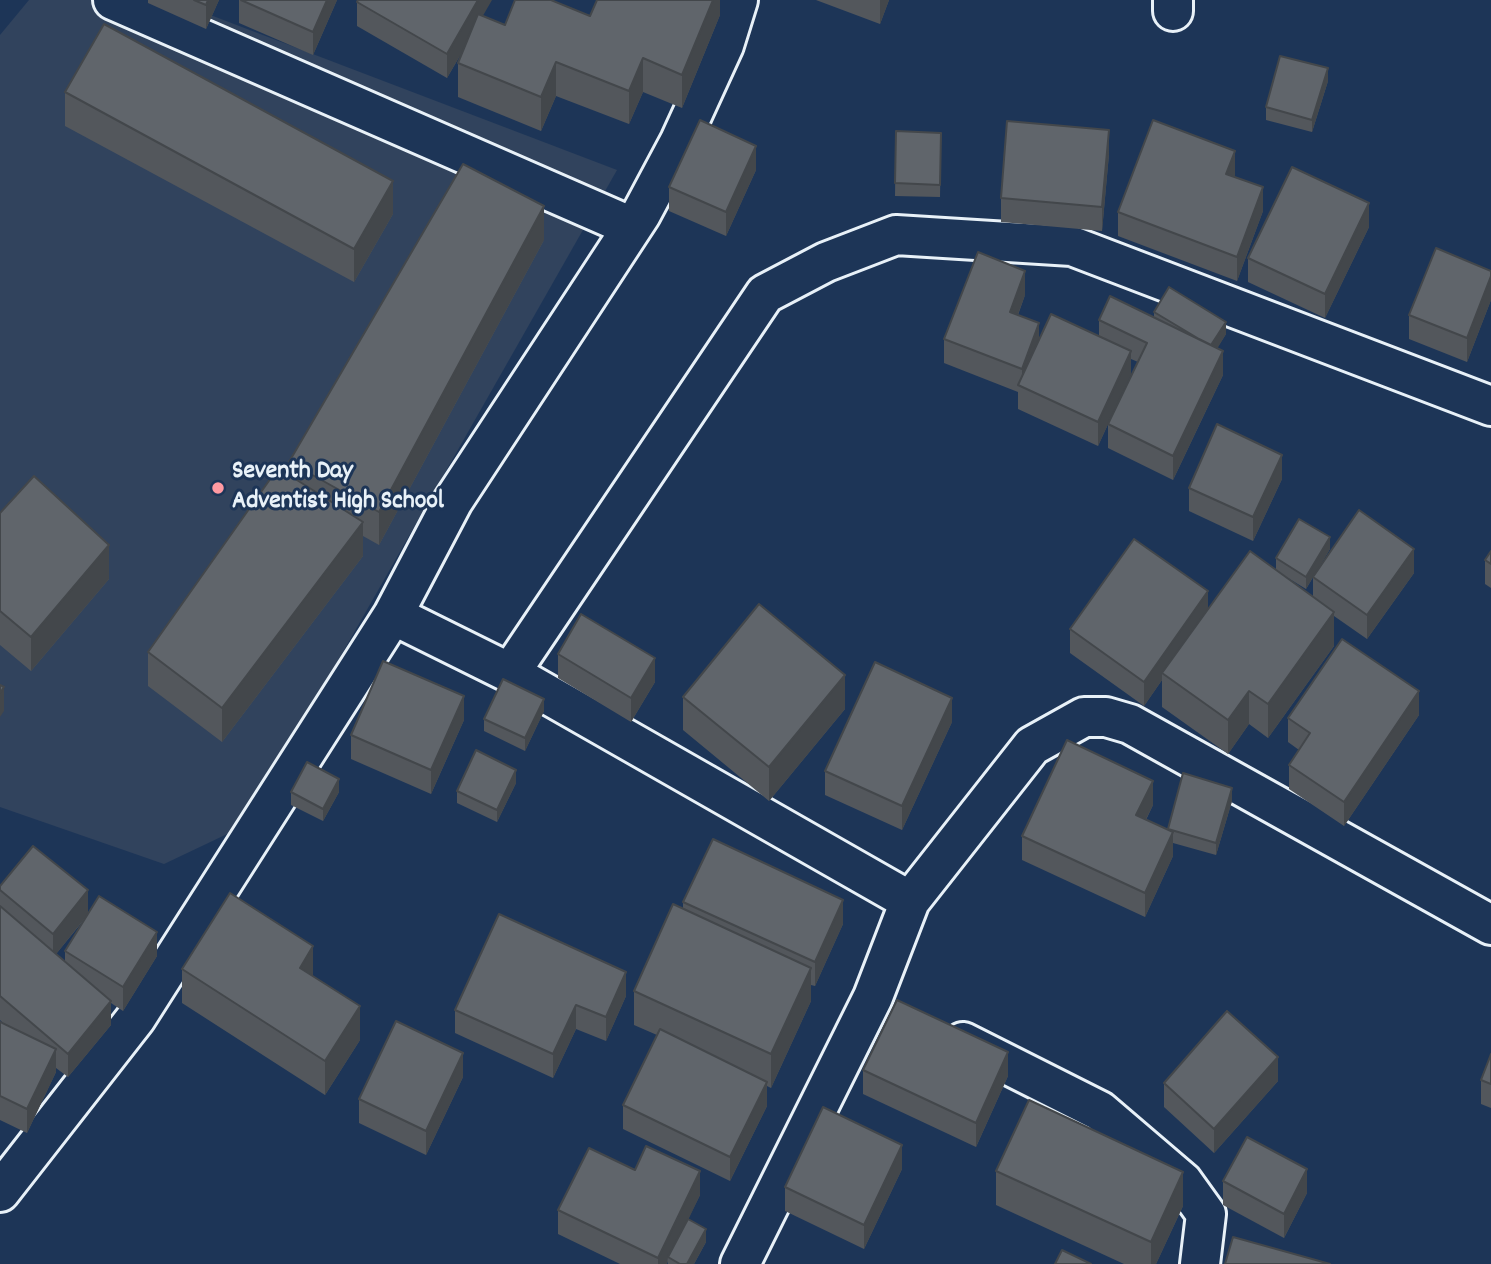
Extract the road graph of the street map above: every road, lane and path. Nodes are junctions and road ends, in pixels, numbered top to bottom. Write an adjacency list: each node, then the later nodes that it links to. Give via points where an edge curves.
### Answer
1 (113, 0): 3 (street)
2 (738, 0): 3 (street, via 724,45 680,141)
3 (632, 227): 5 (street, via 453,501)
4 (1491, 406): 6 (street, via 1072,246 896,235 826,262 765,294)
5 (393, 615): 6 (street); 10 (street, via 136,1018)
6 (510, 673): 7 (street)
7 (910, 901): 8 (street, via 1032,746 1084,717 1106,717 1130,724); 9 (street)
8 (1491, 925)
9 (873, 997): 11 (street); 12 (street, via 1100,1111 1183,1182 1206,1214)
10 (0, 1192)
11 (740, 1264)
12 (1200, 1264)

